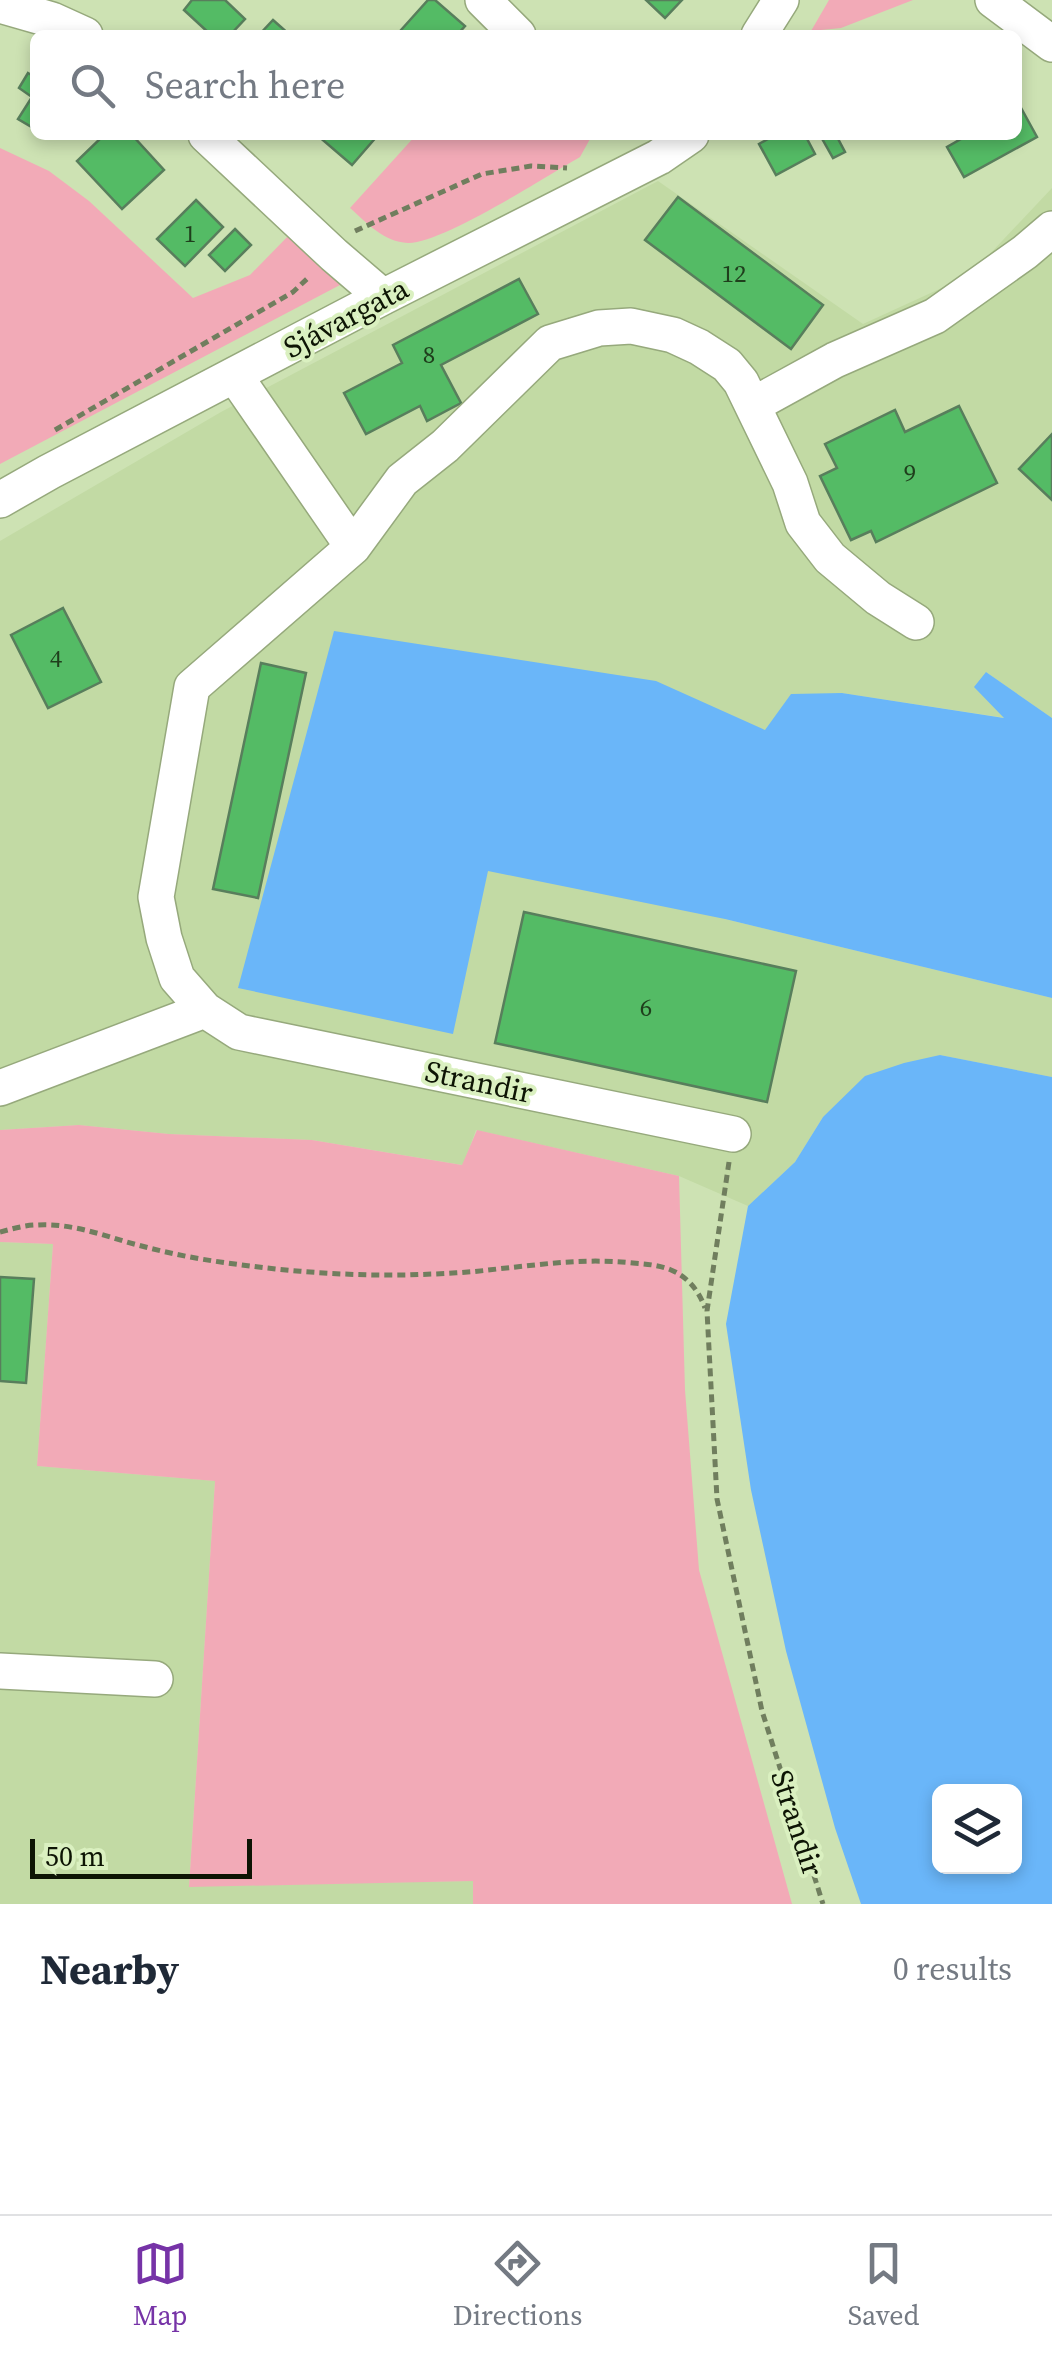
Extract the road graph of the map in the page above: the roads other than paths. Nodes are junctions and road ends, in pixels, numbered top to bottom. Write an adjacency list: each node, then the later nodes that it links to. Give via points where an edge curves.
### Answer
1 (483, 0): 6 (street)
2 (782, 0): 7 (street)
3 (994, 0): 8 (street)
4 (0, 5): 5 (street)
5 (74, 30)
6 (513, 30)
7 (762, 30)
8 (1052, 44)
9 (211, 140): 12 (street)
10 (684, 140): 12 (street, Sjávargata)
11 (1052, 230): 14 (street, via 935,316)
12 (383, 298): 13 (street, Sjávargata)
13 (235, 376): 15 (street, Sjávargata); 16 (street)
14 (752, 405): 16 (street, Strandir, via 726,365 674,335 631,326 598,328 550,343 402,480); 17 (street, Strandir, via 802,523 830,558)
15 (0, 500)
16 (352, 548): 18 (street, Strandir, via 192,688 156,897 177,978)
17 (916, 622)
18 (205, 1010): 19 (street); 20 (street, Strandir, via 239,1032)
19 (0, 1088)
20 (733, 1134)
21 (0, 1671): 22 (street)
22 (154, 1678)

